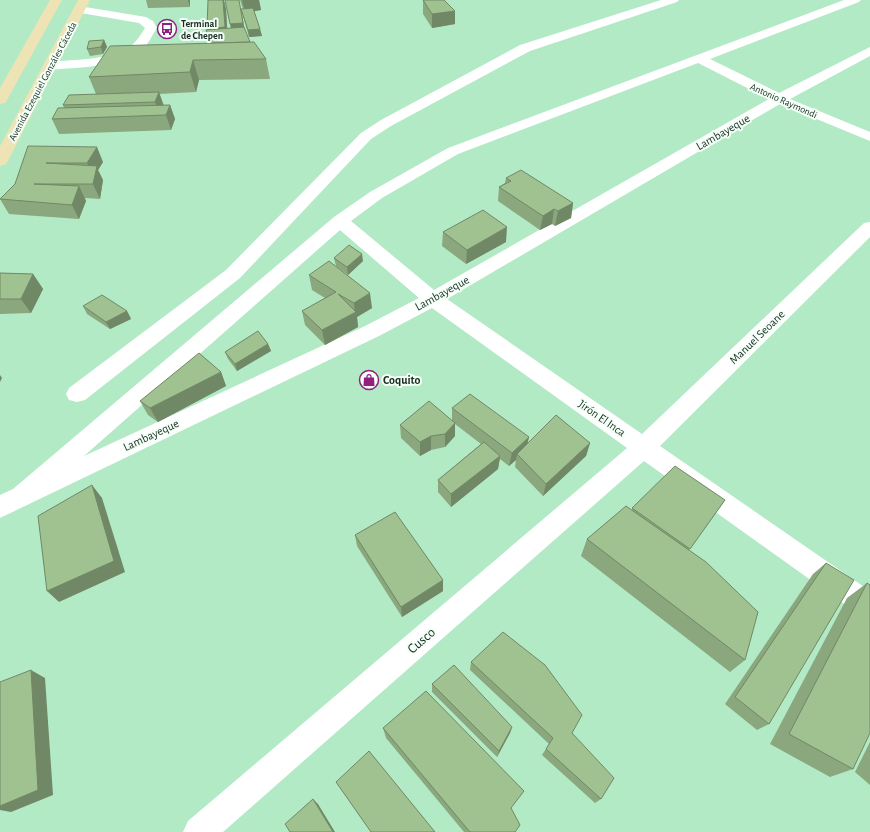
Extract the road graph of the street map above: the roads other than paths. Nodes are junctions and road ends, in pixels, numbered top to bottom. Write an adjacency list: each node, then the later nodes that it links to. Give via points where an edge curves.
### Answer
1 (56, 0): 6 (main road)
2 (673, 0): 16 (street, via 525,48 366,136 233,274)
3 (855, 0): 7 (street)
4 (84, 3): 8 (main road, Avenida Ezequiel Gonzáles Cáceda); 8 (street, via 142,20 151,28 136,49 124,55 111,59)
5 (870, 51): 9 (street, Lambayeque)
6 (24, 56): 8 (main road); 10 (main road)
7 (700, 59): 9 (street, Antonio Raymondi); 13 (street, via 453,151 376,195)
8 (53, 60): 12 (main road, Avenida Ezequiel Gonzáles Cáceda)
9 (779, 99): 11 (street, Antonio Raymondi); 15 (street, Lambayeque)
10 (0, 100)
11 (870, 137)
12 (0, 161)
13 (340, 221): 15 (street, Jirón El Inca); 18 (street)
14 (870, 227): 17 (street, Manuel Seoane)
15 (433, 299): 17 (street, Jirón El Inca); 18 (street, Lambayeque, via 372,331)
16 (77, 394)
17 (643, 448): 20 (street, Jirón El Inca); 21 (street, Cusco)
18 (21, 496): 19 (street, Lambayeque)
19 (0, 507)
20 (870, 607)
21 (199, 832)

